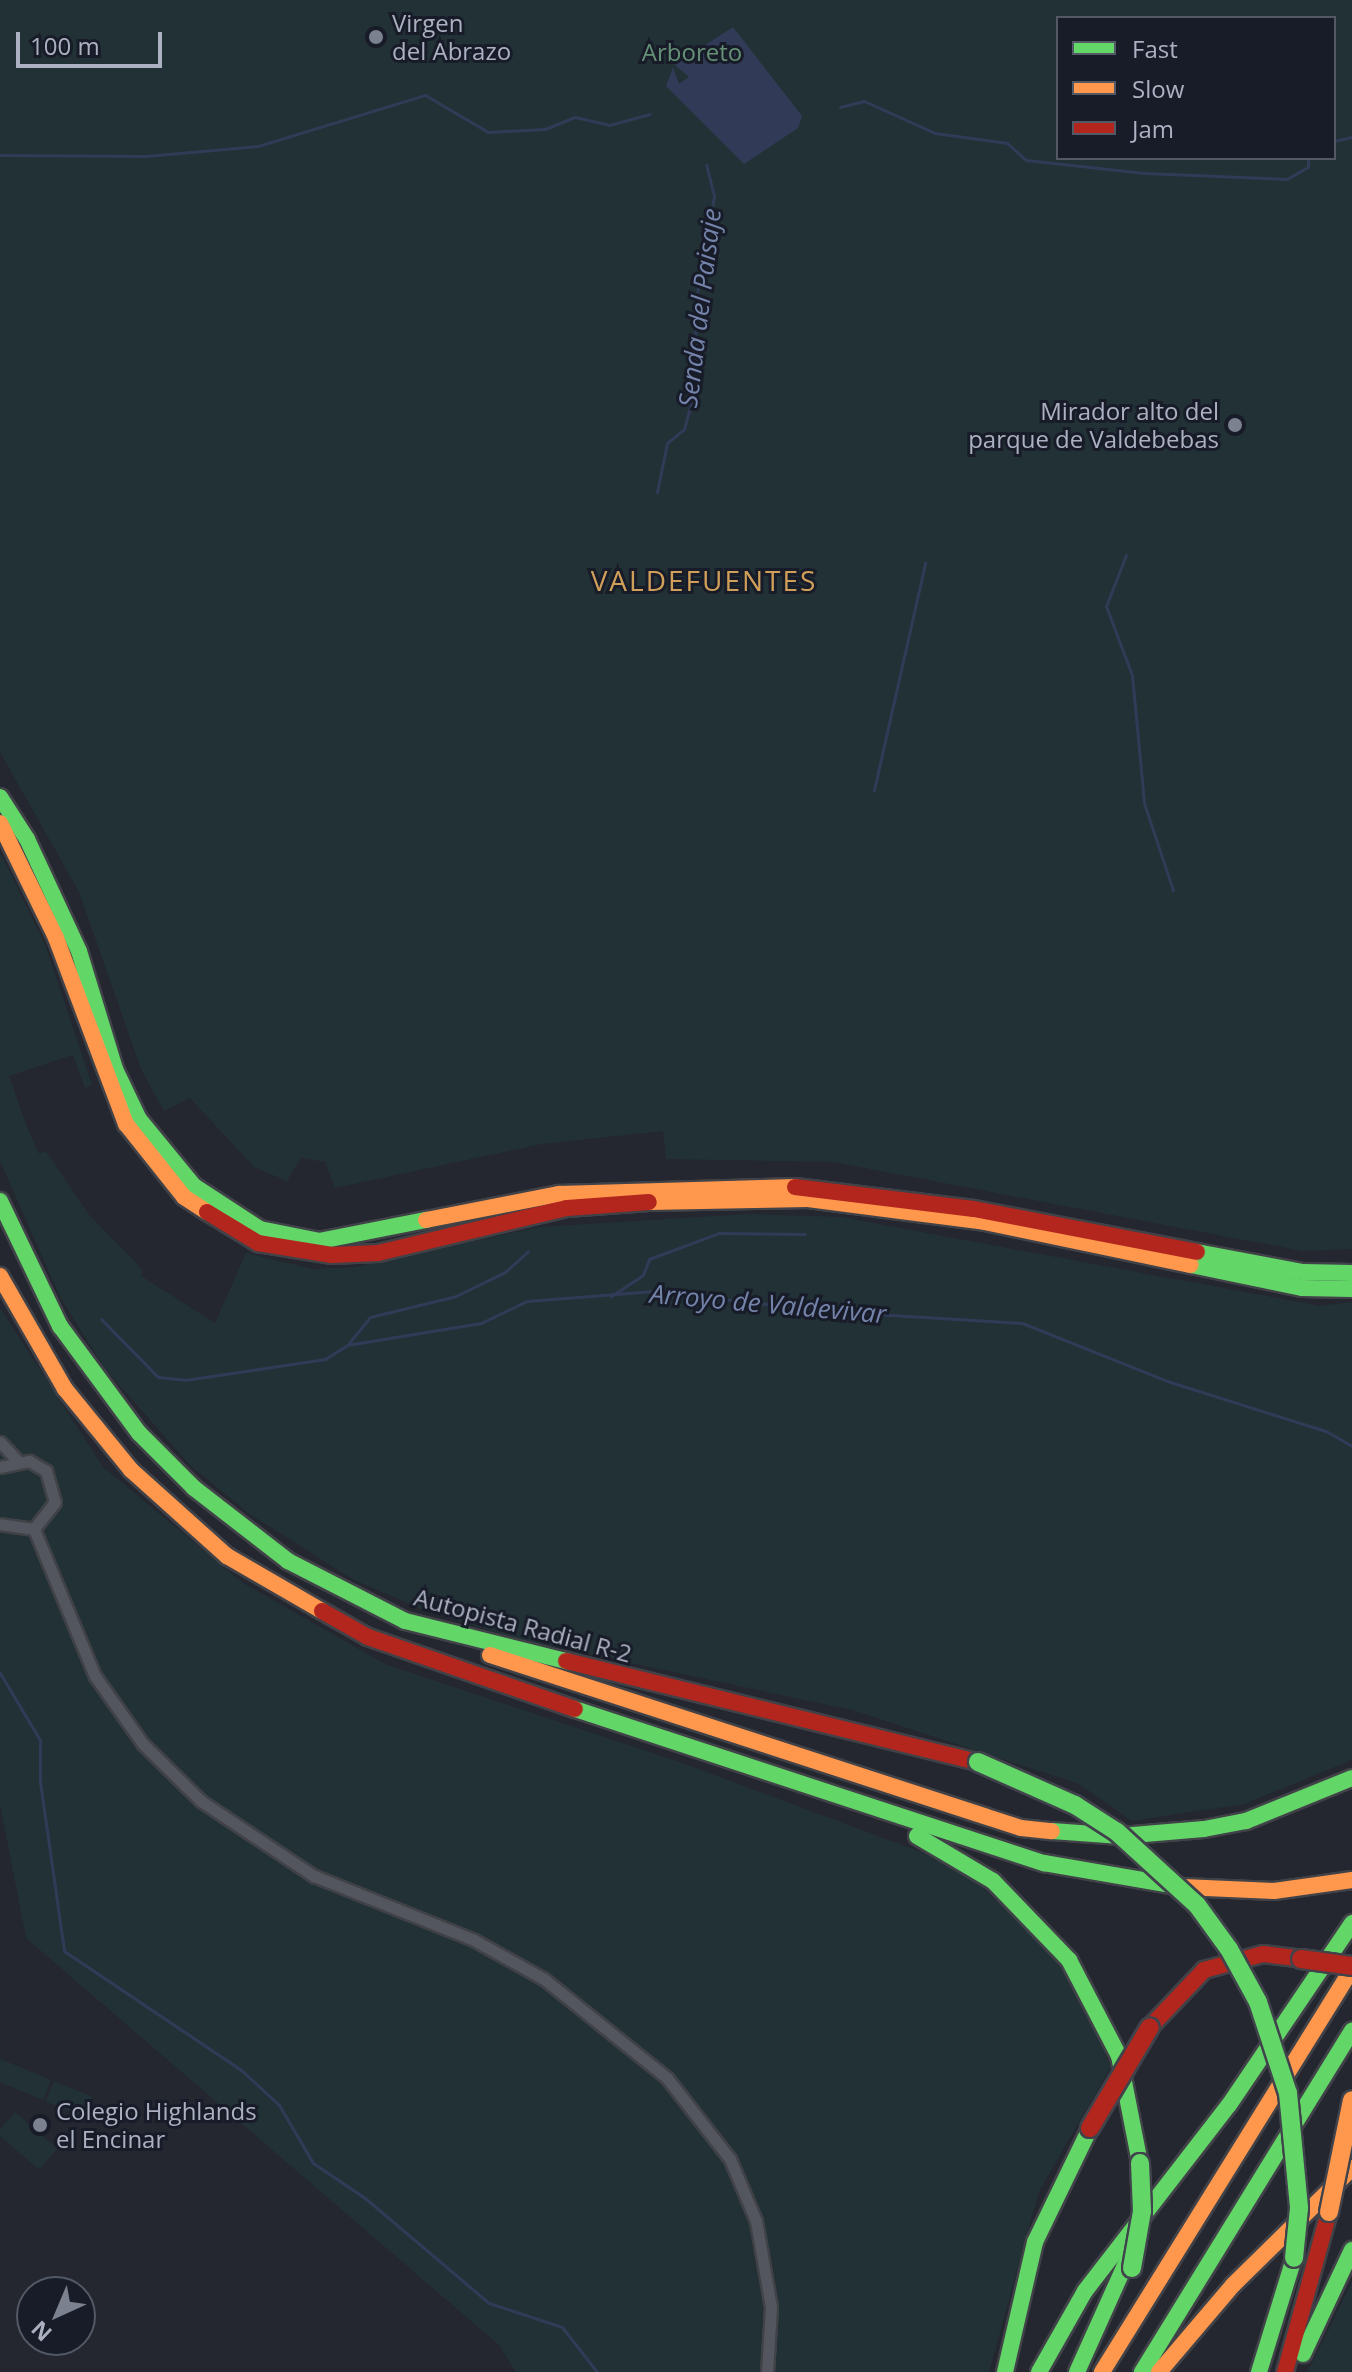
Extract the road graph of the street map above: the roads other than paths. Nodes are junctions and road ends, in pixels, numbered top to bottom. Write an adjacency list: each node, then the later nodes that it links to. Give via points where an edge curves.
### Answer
1 (0, 797): 4 (main road, via 27,839 79,951 115,1069 139,1119 194,1186 260,1229 319,1241 559,1194 697,1185 809,1187 974,1209 1292,1270)
2 (0, 823): 6 (main road, via 56,938 92,1047 126,1124 184,1197 258,1243 332,1255 378,1253 567,1208 697,1198 808,1199 985,1222 1302,1288)
3 (0, 1201): 12 (main road, Autopista Radial R-2, via 60,1326 139,1433 194,1488 288,1561)
4 (1352, 1273)
5 (0, 1276): 13 (main road, via 40,1352 90,1424 183,1519 278,1590 425,1661)
6 (1352, 1289)
7 (0, 1442): 8 (street)
8 (18, 1461): 9 (street); 11 (street, via 46,1471 54,1482 49,1517)
9 (0, 1467)
10 (0, 1524): 11 (street)
11 (34, 1529): 23 (street, via 95,1676 143,1744 201,1801 314,1876 474,1940 544,1979 623,2037 674,2086 730,2159 756,2221 771,2307)
12 (405, 1621): 14 (main road, via 503,1659 1021,1828 1121,1836 1204,1829 1291,1806); 31 (main road, Autopista Radial R-2, bridge, via 978,1762 1075,1805 1117,1832 1197,1905 1229,1949 1258,2002 1288,2093 1299,2208 1294,2258)
13 (735, 1765): 15 (main road, via 1093,1874 1199,1890 1317,1888); 22 (main road, bridge, via 940,1847 1021,1905 1069,1960 1103,2017 1127,2084 1142,2211)
14 (1352, 1778)
15 (1352, 1880)
16 (1352, 1923): 25 (main road, via 1229,2105 1100,2270)
17 (1352, 1967): 24 (main road, bridge, via 1263,1954 1204,1970 1150,2027 1090,2128 1035,2242); 28 (main road)
18 (1352, 2030): 29 (main road)
19 (1352, 2100): 32 (main road, bridge, via 1329,2212)
20 (1352, 2168): 30 (main road, via 1233,2285)
21 (1352, 2250): 33 (main road)
22 (1129, 2265): 26 (main road); 27 (main road)
23 (767, 2372)
24 (1005, 2372)
25 (1039, 2372)
26 (1077, 2372)
27 (1090, 2372)
28 (1102, 2372)
29 (1142, 2372)
30 (1159, 2372)
31 (1259, 2372)
32 (1285, 2372)
33 (1294, 2372)

